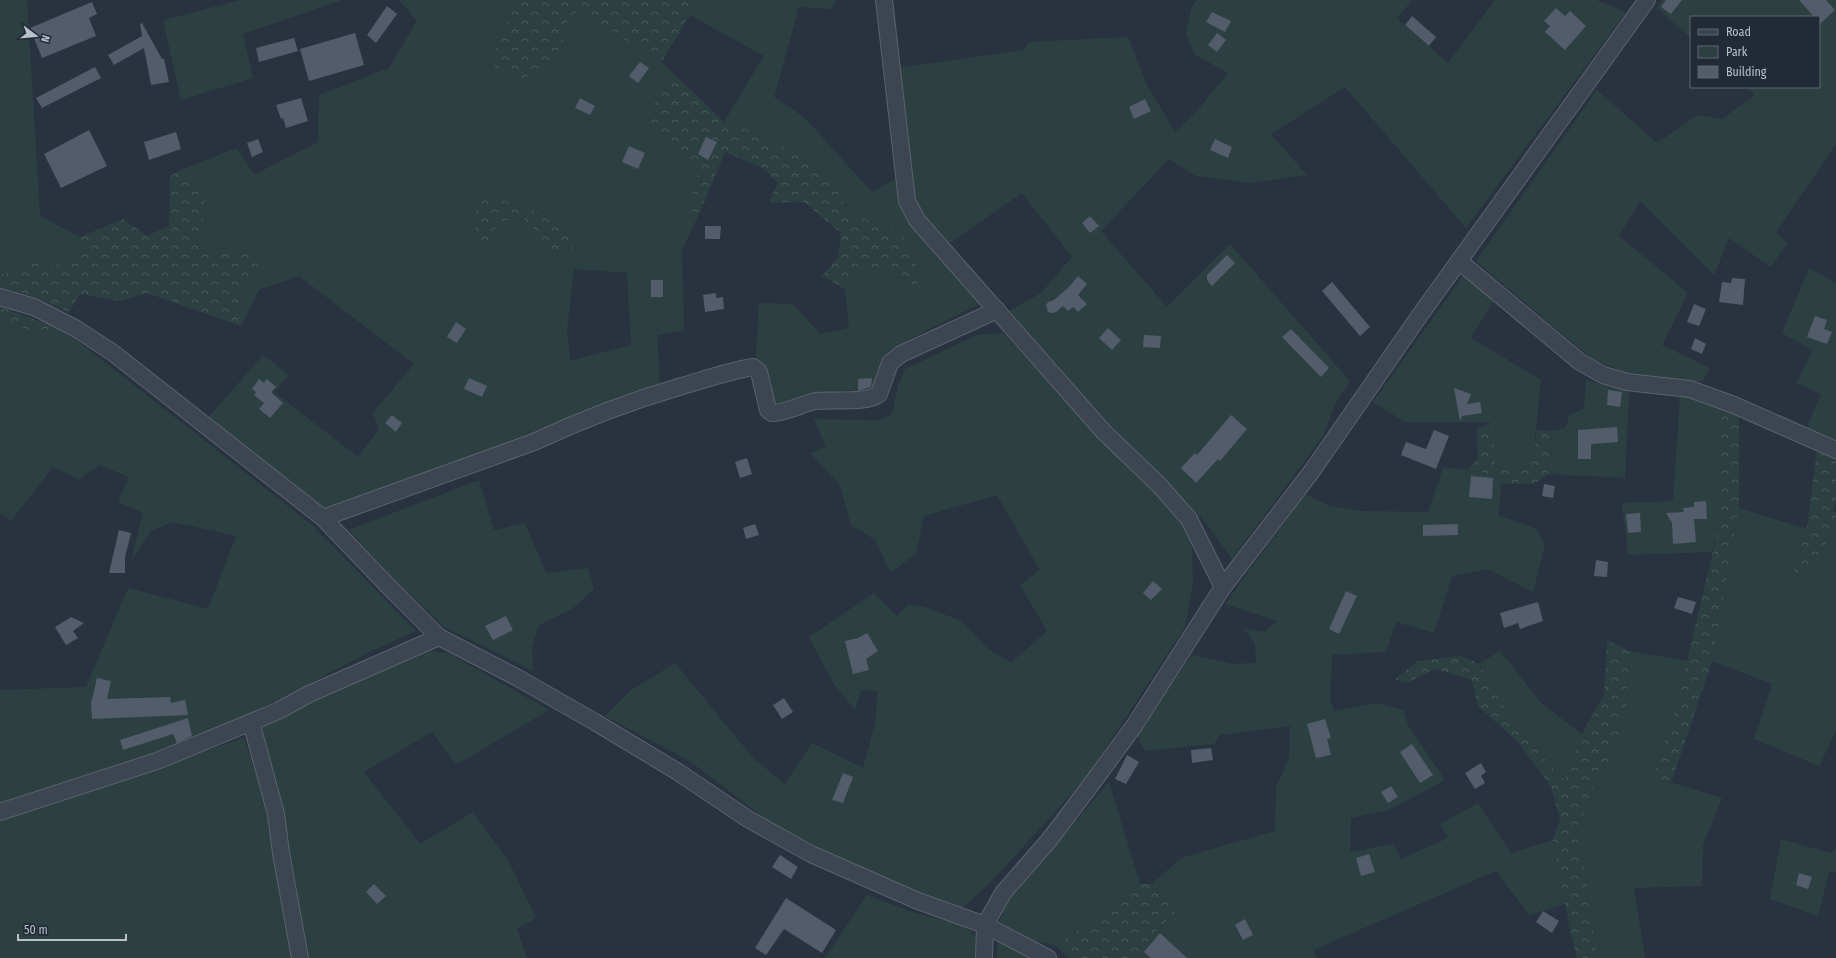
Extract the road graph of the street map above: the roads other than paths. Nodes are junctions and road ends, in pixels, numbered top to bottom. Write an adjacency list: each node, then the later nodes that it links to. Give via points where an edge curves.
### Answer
1 (884, 0): 5 (street, via 907,201 922,228)
2 (1647, 0): 3 (street)
3 (1459, 261): 6 (street, via 1580,362 1603,375 1627,382 1690,389 1734,405); 8 (street, via 1312,471)
4 (0, 297): 7 (street, via 34,308 75,328 112,352)
5 (998, 310): 7 (street, via 901,354 890,363 880,394 871,398 815,402 772,413 768,410 759,372 753,367 734,371 629,402 534,442); 8 (street, via 1104,432 1160,486 1189,519)
6 (1836, 450)
7 (323, 518): 9 (street)
8 (1223, 587): 12 (street, via 1134,726 1050,838 1003,893)
9 (439, 637): 10 (street); 12 (street, via 595,722 678,772 748,819 811,854 918,901)
10 (250, 722): 11 (street, via 157,761); 13 (street, via 276,814)
11 (0, 812)
12 (985, 925): 14 (street); 15 (street)
13 (300, 958)
14 (984, 958)
15 (1048, 958)

